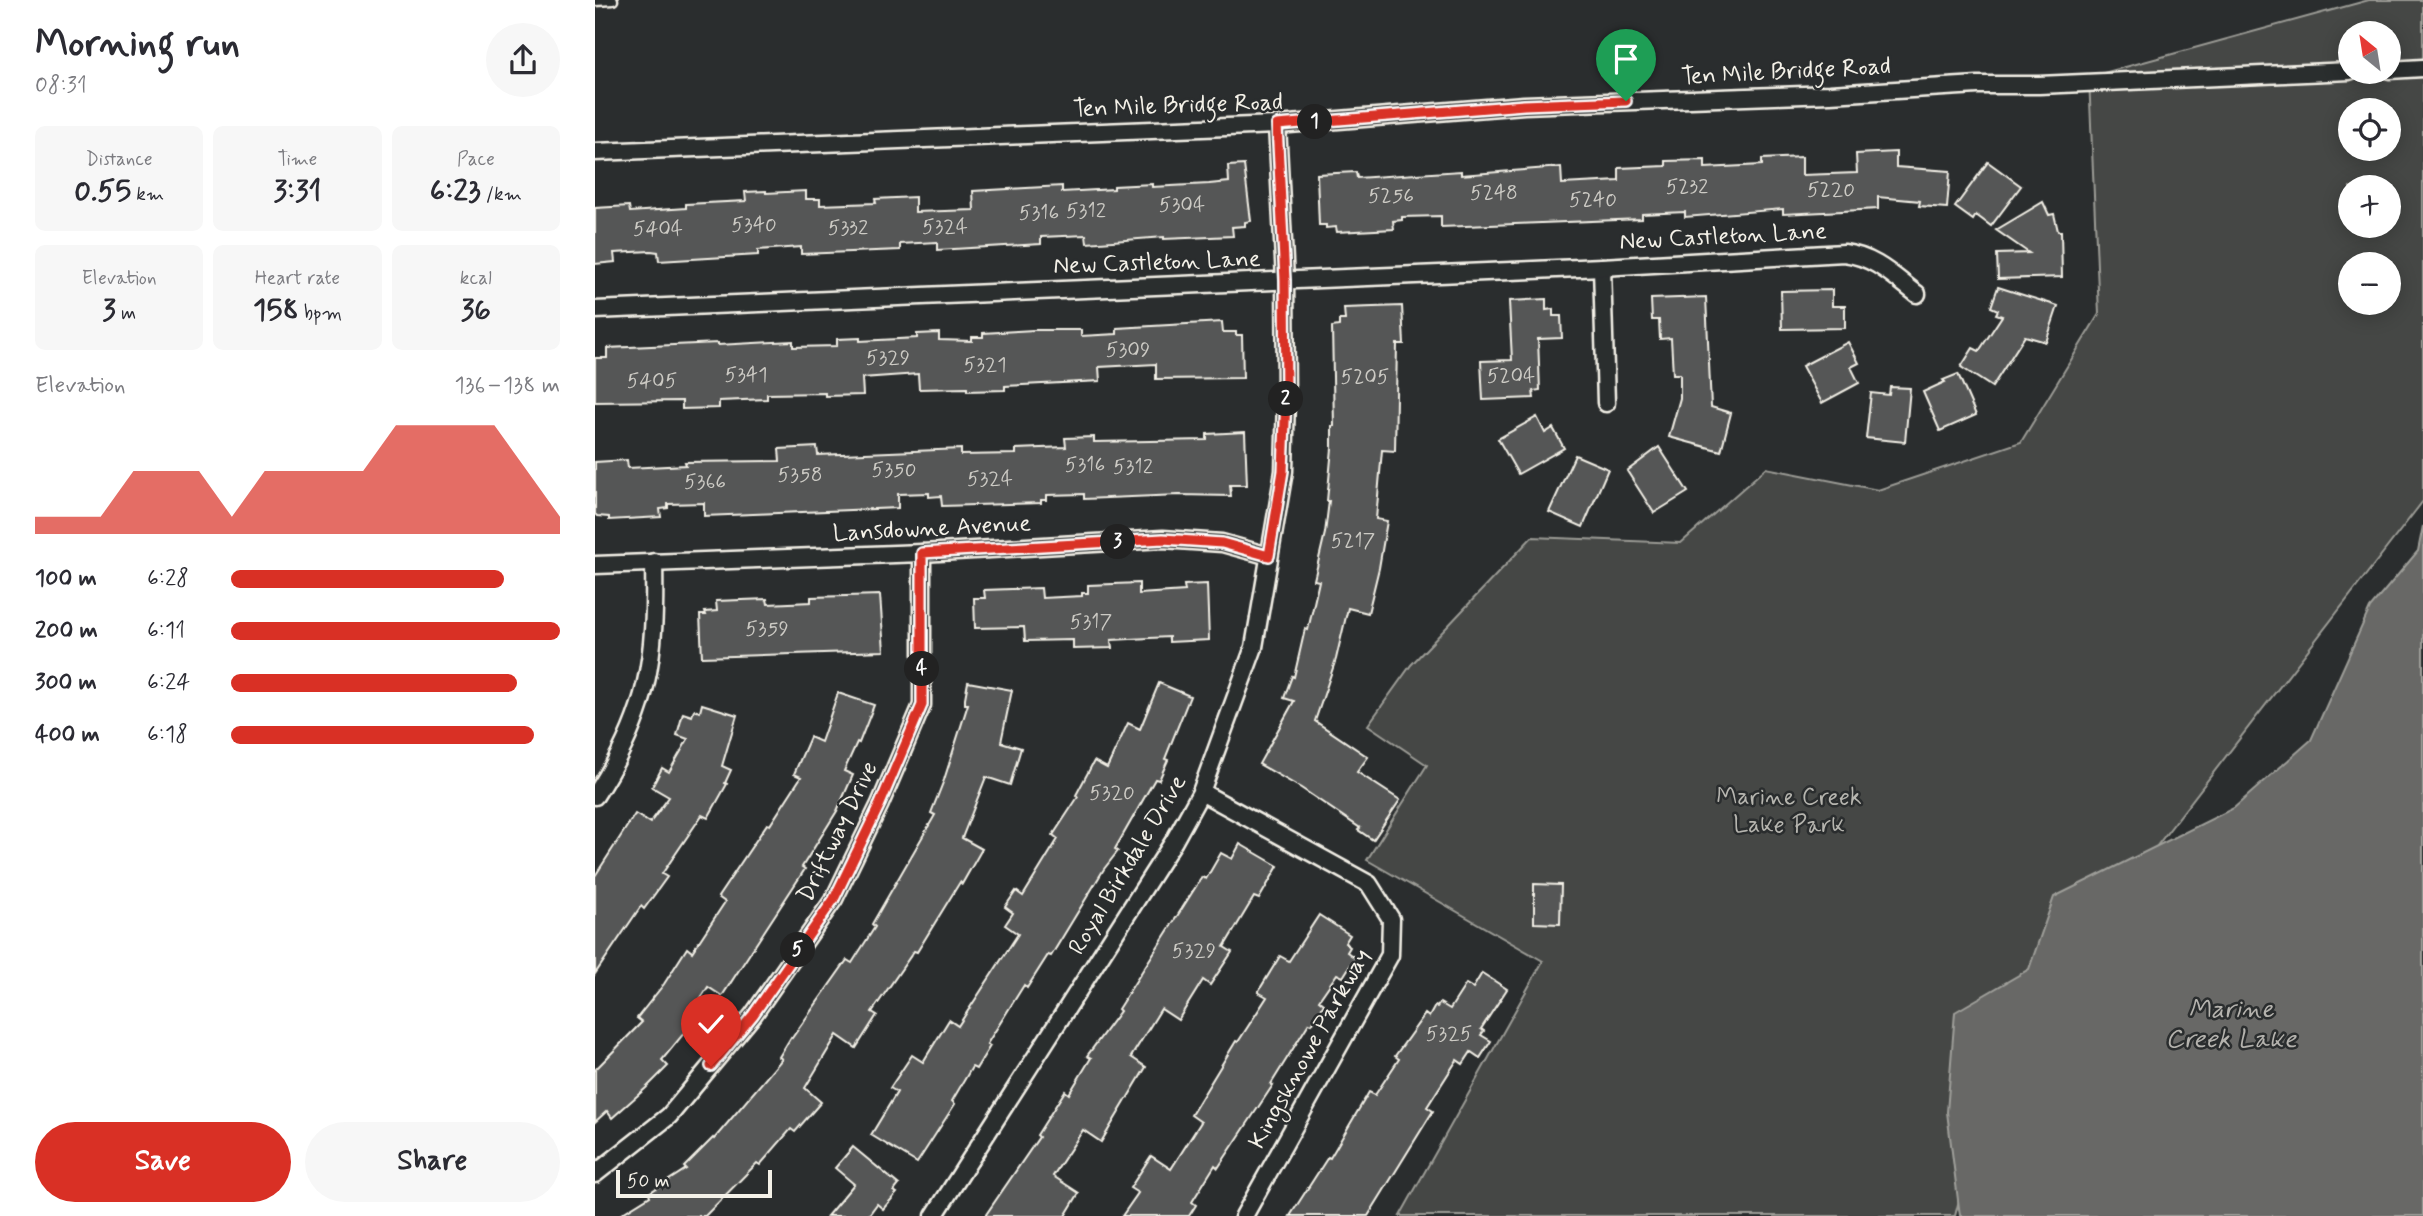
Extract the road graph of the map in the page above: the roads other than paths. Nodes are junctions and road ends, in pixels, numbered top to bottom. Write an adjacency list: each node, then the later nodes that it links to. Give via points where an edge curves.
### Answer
1 (613, 0): 2 (lane)
2 (595, 1)
3 (2423, 68): 4 (street)
4 (2401, 69)
5 (2338, 72): 6 (street, Ten Mile Bridge Road, via 1524,105)
6 (1277, 125): 7 (street, Ten Mile Bridge Road); 9 (street, Royal Birkdale Drive)
7 (595, 152)
8 (1602, 267): 9 (street, New Castleton Lane); 10 (street, New Castleton Lane, via 1844,253 1874,262); 12 (street)
9 (1285, 280): 11 (street, New Castleton Lane); 14 (street, Royal Birkdale Drive, via 1283,471)
10 (1917, 294)
11 (595, 310)
12 (1606, 403)
13 (922, 553): 14 (street, Lansdowne Avenue, via 1163,539 1222,543); 15 (street, Lansdowne Avenue); 19 (street, Driftway Drive, via 922,705 834,899 753,1015 669,1116)
14 (1269, 556): 17 (street, Royal Birkdale Drive, via 1254,648)
15 (655, 562): 16 (street, Lansdowne Avenue); 18 (street, via 656,616 645,693 619,757)
16 (595, 565)
17 (1201, 792): 20 (street, Royal Birkdale Drive); 21 (street, Kingsknowe Parkway, via 1369,884 1391,919 1390,955)
18 (595, 796)
19 (595, 1174)
20 (934, 1216)
21 (1244, 1216)

